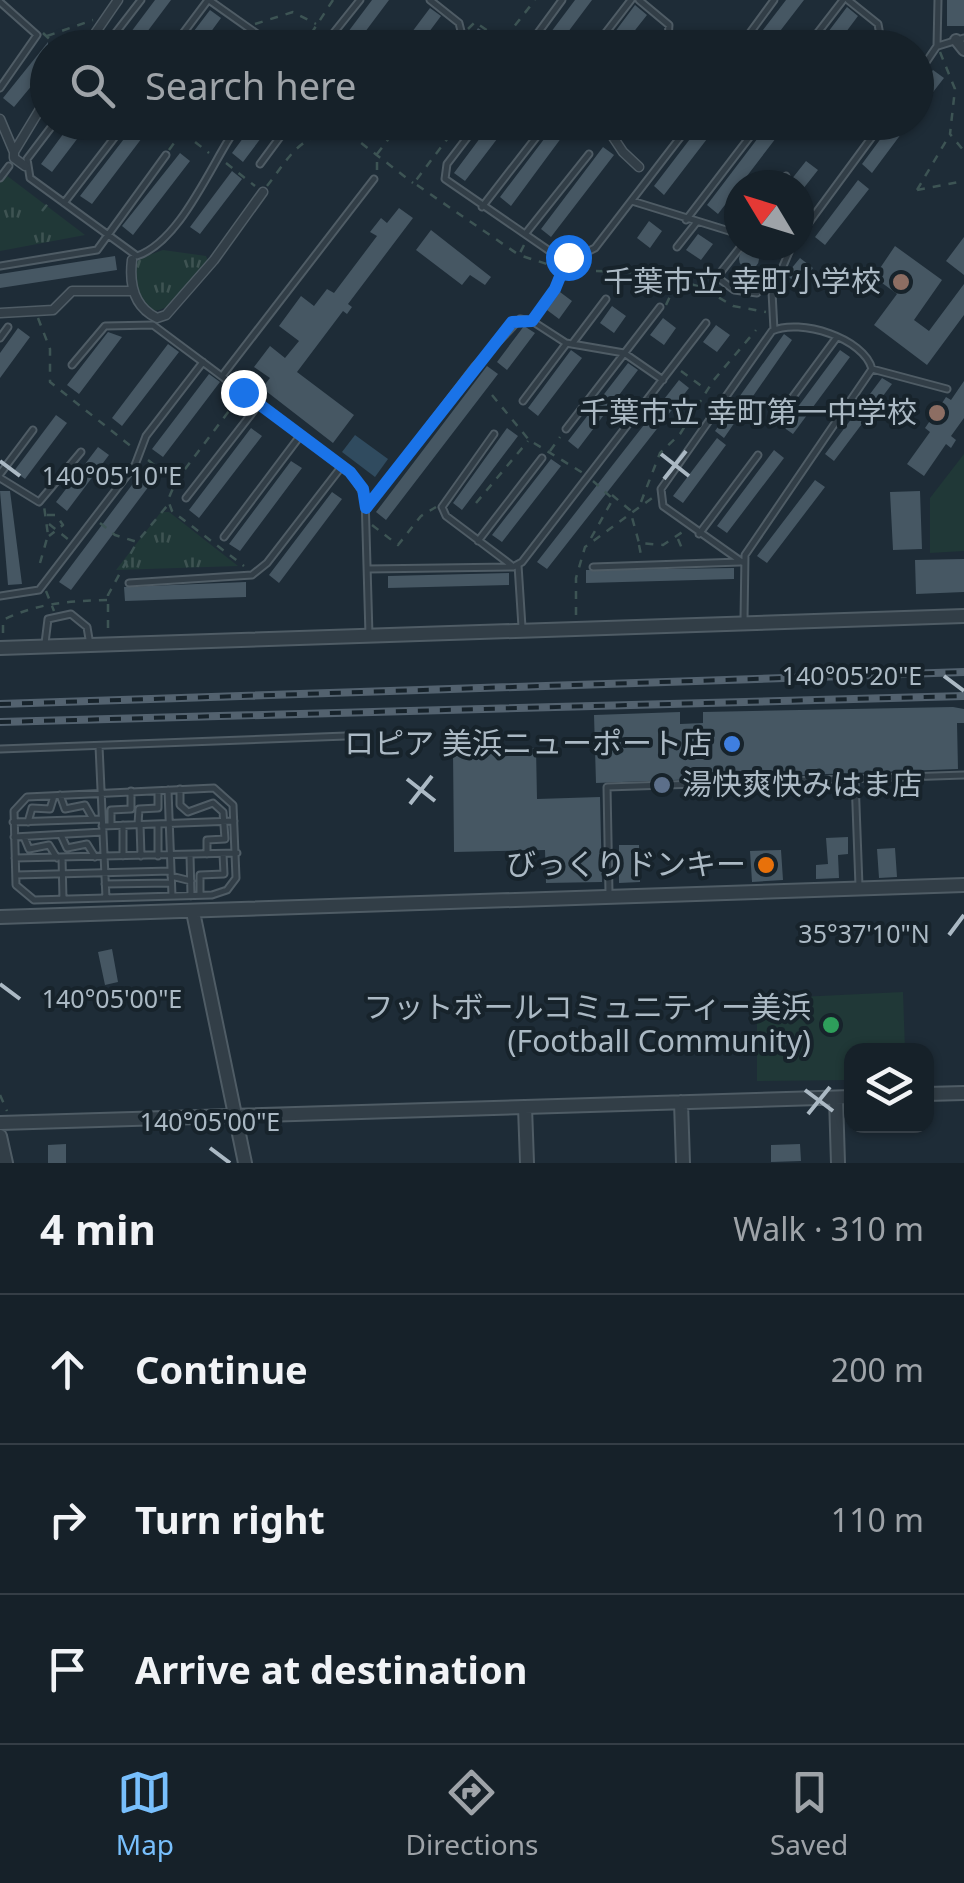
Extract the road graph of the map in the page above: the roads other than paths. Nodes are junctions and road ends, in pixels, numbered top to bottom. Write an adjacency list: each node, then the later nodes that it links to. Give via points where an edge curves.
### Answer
1 (118, 0): 15 (street)
2 (141, 0): 16 (lane)
3 (208, 0): 13 (lane); 17 (lane)
4 (360, 0): 18 (lane)
5 (430, 0): 19 (lane)
6 (562, 0): 20 (lane)
7 (631, 0): 21 (lane)
8 (639, 0): 22 (lane)
9 (774, 0): 23 (lane)
10 (846, 0): 24 (lane); 25 (lane)
11 (938, 0): 28 (lane)
12 (0, 3): 14 (lane)
13 (250, 29)
14 (31, 30)
15 (97, 30)
16 (118, 30)
17 (186, 30)
18 (336, 30)
19 (462, 30)
20 (540, 30)
21 (608, 30)
22 (669, 30)
23 (752, 30)
24 (821, 30)
25 (879, 30)
26 (961, 43): 28 (lane)
27 (30, 45): 30 (lane)
28 (937, 46): 29 (lane)
29 (934, 51)
30 (0, 88)
31 (0, 119): 43 (street)
32 (30, 126): 43 (street)
33 (42, 140): 48 (lane)
34 (112, 140): 54 (lane)
35 (229, 140): 60 (lane, via 156,247 137,256)
36 (278, 140): 46 (lane)
37 (466, 140): 55 (lane, via 444,171 450,186)
38 (534, 140): 55 (lane)
39 (618, 140): 49 (street)
40 (678, 140): 53 (lane)
41 (746, 140): 57 (lane)
42 (870, 140): 56 (lane)
43 (14, 152): 48 (street)
44 (588, 154): 61 (lane)
45 (166, 156): 60 (lane)
46 (260, 164)
47 (9, 166): 50 (lane)
48 (25, 166): 54 (lane, via 30,178)
49 (639, 166)
50 (0, 178)
51 (374, 180): 84 (lane)
52 (263, 192): 68 (street, via 166,316 143,311)
53 (632, 202): 57 (lane); 63 (lane, via 595,248)
54 (64, 203): 60 (lane)
55 (482, 207): 61 (lane)
56 (814, 216)
57 (686, 220): 58 (lane)
58 (696, 223): 59 (lane); 62 (lane)
59 (724, 230)
60 (107, 236): 67 (lane, via 93,252)
61 (526, 236): 63 (lane)
62 (677, 248)
63 (568, 257): 73 (lane)
64 (132, 260): 68 (street)
65 (730, 260): 69 (lane, via 716,277 734,290)
66 (785, 260): 76 (lane, via 772,292)
67 (0, 266)
68 (133, 291): 72 (street, via 72,291 52,310)
69 (758, 293)
70 (606, 298): 79 (lane)
71 (660, 307): 80 (lane)
72 (0, 313)
73 (532, 321): 79 (lane); 100 (lane, via 512,322)
74 (706, 323): 85 (lane)
75 (8, 327): 78 (lane)
76 (774, 330): 77 (lane, via 789,326); 101 (lane, via 659,496)
77 (838, 337): 83 (lane); 89 (lane)
78 (0, 338)
79 (569, 344): 80 (lane); 87 (lane)
80 (624, 353): 85 (lane); 90 (lane)
81 (203, 362): 82 (lane, via 153,326 129,325 100,330); 84 (lane); 109 (lane, via 41,587)
82 (72, 365)
83 (872, 369): 86 (lane); 104 (lane)
84 (222, 376): 88 (lane)
85 (663, 380): 105 (lane)
86 (947, 390)
87 (523, 402)
88 (259, 404): 93 (lane); 99 (lane)
89 (778, 416)
90 (566, 429)
91 (33, 430): 98 (lane)
92 (494, 434): 103 (lane, via 442,507)
93 (300, 436): 97 (lane); 102 (lane)
94 (82, 452): 98 (lane, via 42,501 30,501)
95 (758, 455): 101 (lane)
96 (542, 458): 103 (lane)
97 (342, 466): 100 (lane, via 363,489); 108 (lane, via 252,575)
98 (0, 476)
99 (186, 498)
100 (366, 508): 107 (lane)
101 (698, 534): 104 (lane)
102 (224, 537)
103 (478, 540): 105 (lane)
104 (742, 562): 106 (lane); 111 (lane)
105 (515, 566): 107 (lane); 112 (lane)
106 (593, 567)
107 (368, 569): 113 (lane)
108 (129, 583)
109 (0, 596)
110 (964, 616): 111 (street)
111 (744, 623): 112 (street)
112 (522, 630): 113 (street)
113 (369, 635): 114 (street)
114 (90, 645): 115 (street); 115 (lane, via 80,618 55,615 48,620)
115 (45, 646): 116 (street)
116 (0, 648)
117 (346, 736): 118 (lane)
118 (99, 746): 119 (lane); 126 (lane)
119 (0, 749)
120 (964, 775): 121 (lane)
121 (856, 778): 167 (lane); 171 (lane, via 607,786)
122 (158, 790): 123 (lane); 125 (lane); 134 (lane, via 158,808 139,809)
123 (168, 790): 124 (lane); 133 (lane)
124 (180, 790): 129 (lane, via 222,791); 130 (lane, via 184,809 213,803)
125 (130, 791): 126 (lane); 137 (lane, via 132,810 111,810)
126 (101, 792): 127 (lane); 136 (lane)
127 (57, 795): 128 (lane, via 64,809 85,805); 131 (lane, via 27,798 14,811); 132 (lane, via 47,811 32,808)
128 (93, 819): 132 (lane); 136 (lane)
129 (234, 820): 130 (lane); 148 (lane)
130 (225, 821): 133 (lane); 149 (lane, via 226,839 207,840)
131 (14, 822): 132 (lane); 141 (lane)
132 (28, 822)
133 (169, 823): 135 (lane); 151 (lane)
134 (139, 824): 135 (lane); 138 (lane); 143 (lane)
135 (158, 824): 145 (lane)
136 (102, 825): 137 (lane); 139 (lane); 153 (lane)
137 (111, 825): 138 (lane)
138 (123, 825): 147 (lane)
139 (62, 835): 140 (lane); 157 (lane, via 67,848 87,844)
140 (24, 837): 141 (lane); 159 (lane, via 32,850 52,846)
141 (14, 838): 158 (lane)
142 (132, 841): 143 (lane)
143 (140, 841): 155 (lane)
144 (150, 841): 145 (lane)
145 (158, 841): 156 (lane)
146 (114, 842): 147 (lane)
147 (123, 842): 154 (lane)
148 (237, 853): 150 (lane); 168 (lane, via 232,885)
149 (207, 854): 150 (lane); 152 (lane)
150 (223, 854): 168 (lane, via 224,874 200,875)
151 (170, 855): 152 (lane); 156 (lane); 163 (lane)
152 (190, 855): 164 (lane)
153 (104, 856): 154 (lane); 157 (lane); 160 (lane)
154 (123, 856): 155 (lane)
155 (141, 856): 156 (lane)
156 (158, 856)
157 (95, 857): 159 (lane)
158 (15, 858): 159 (lane); 162 (lane)
159 (60, 859): 161 (lane)
160 (104, 873): 161 (lane); 163 (lane); 165 (lane)
161 (62, 874): 162 (lane); 173 (lane)
162 (16, 875): 173 (lane, via 27,897)
163 (171, 877): 164 (lane); 165 (lane); 169 (lane)
164 (190, 881): 170 (lane)
165 (105, 884): 172 (lane)
166 (964, 885): 167 (street)
167 (859, 889): 171 (street)
168 (200, 895): 170 (lane)
169 (172, 896): 170 (lane); 172 (lane)
170 (191, 896)
171 (609, 896): 174 (street)
172 (106, 898): 173 (lane)
173 (63, 899)
174 (192, 912): 175 (street); 182 (street)
175 (0, 917)
176 (964, 1093): 177 (street)
177 (934, 1094)
178 (836, 1098): 179 (street); 180 (street); 189 (street)
179 (844, 1098)
180 (681, 1102): 181 (street); 188 (street)
181 (525, 1107): 182 (street); 187 (street)
182 (235, 1116): 183 (street); 186 (street)
183 (0, 1122)
184 (0, 1136): 185 (street)
185 (6, 1163)
186 (245, 1163)
187 (527, 1163)
188 (683, 1163)
189 (838, 1163)

